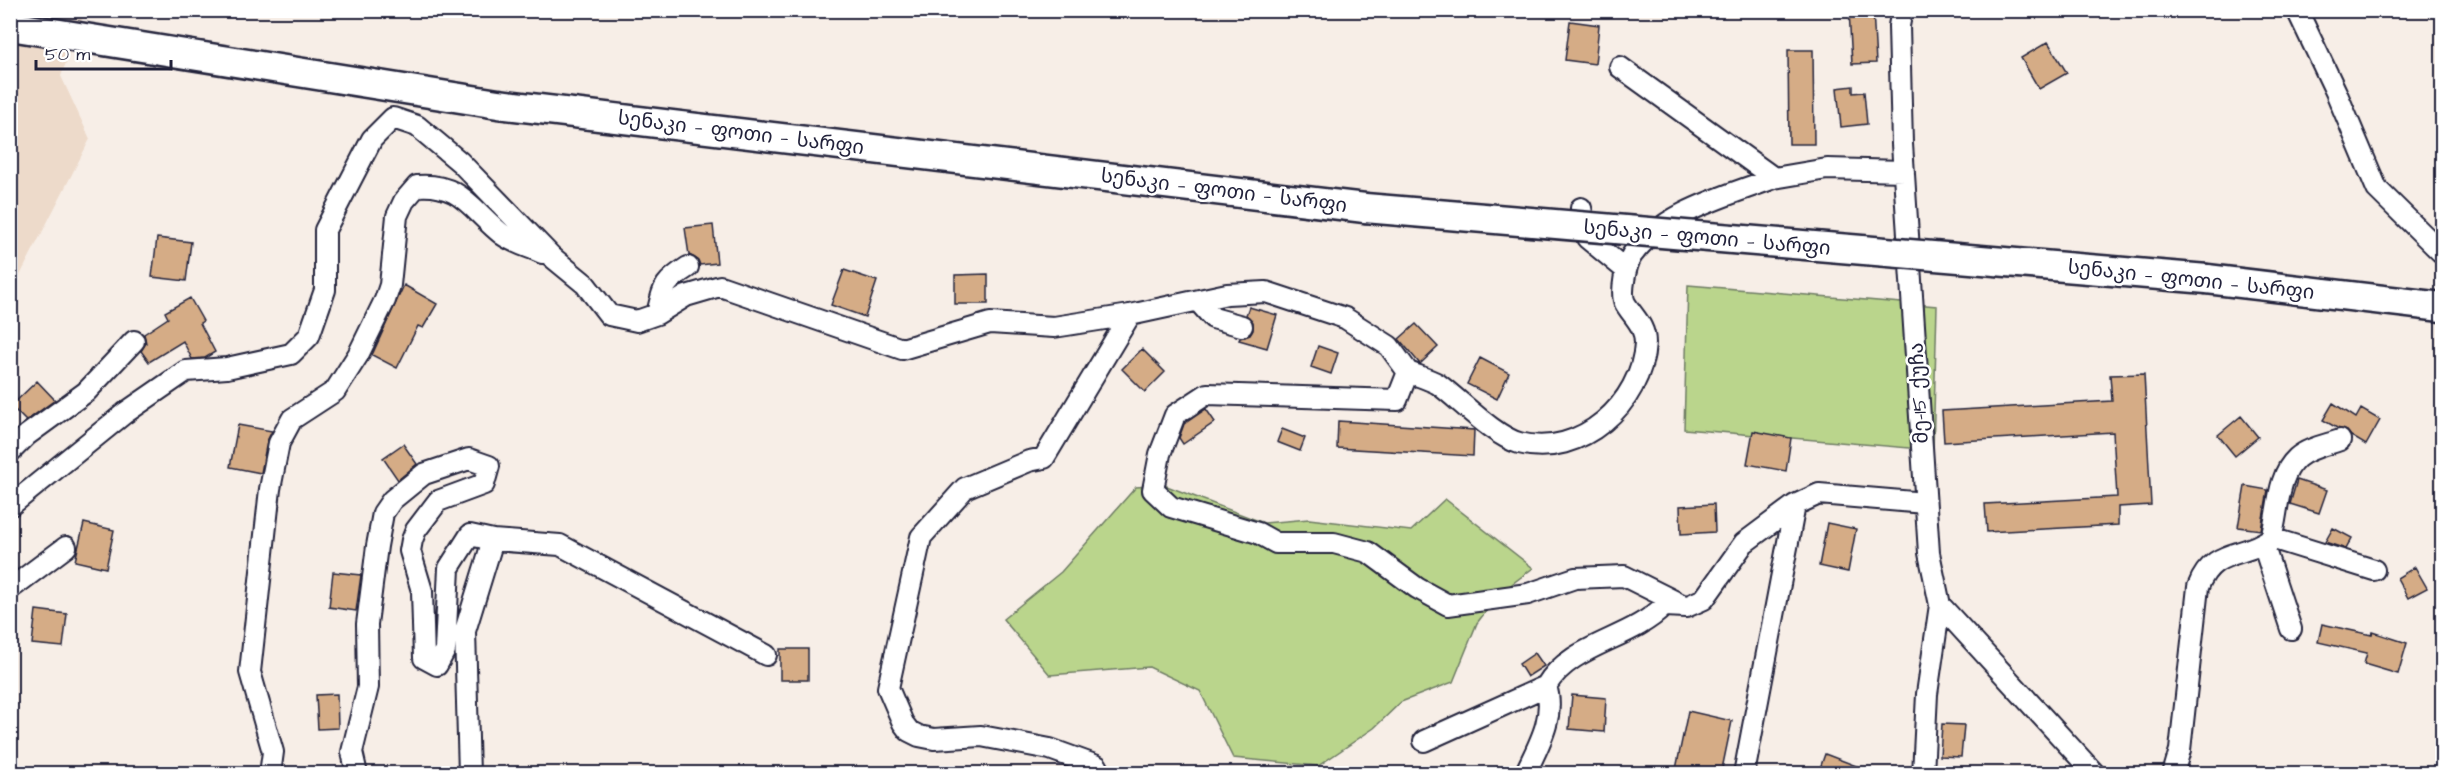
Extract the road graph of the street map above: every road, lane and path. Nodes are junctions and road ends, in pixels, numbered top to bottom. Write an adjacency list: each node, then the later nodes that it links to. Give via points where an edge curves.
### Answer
1 (1902, 10): 5 (street, მე-15 ქუჩა, via 1899,26)
2 (2297, 10): 8 (street, via 2377,189)
3 (10, 26): 13 (highway, სენაკი — ფოთი — სარფი, bridge, via 498,104 1365,208 2207,279)
4 (1620, 67): 6 (street)
5 (1904, 171): 6 (street, via 1827,169); 21 (street, მე-15 ქუჩა)
6 (1774, 178): 11 (street, via 1687,211 1652,234 1631,256)
7 (1581, 208): 11 (street, via 1587,238)
8 (2442, 253)
9 (552, 257): 14 (street, via 585,284 609,315 637,321); 23 (street, via 460,162 417,126 393,118 372,139 325,230 325,291 309,336 291,354 227,368 186,371 125,413); 35 (street, via 504,236 457,192 434,185 417,186 404,201 397,216 390,285 358,355 336,391 292,419 279,443 270,489 250,672 273,752)
10 (688, 267): 14 (street, via 664,286)
11 (1626, 270): 18 (street, via 1624,300 1643,327 1641,368 1624,401 1609,418 1587,433 1546,445 1519,443 1436,383)
12 (1198, 301): 15 (street); 16 (street, via 1213,318); 18 (street, via 1227,294 1266,292 1326,311 1345,318 1389,346)
13 (2442, 307)
14 (657, 314): 15 (street, via 686,296 720,286 902,349 990,323 1054,327)
15 (1130, 315): 38 (street, via 1044,458 965,488 921,537 888,688 903,723 919,736 981,736 1050,749 1097,766)
16 (1242, 326)
17 (134, 340): 20 (street, via 86,392)
18 (1408, 372): 30 (street, via 1397,400 1207,394 1175,415 1160,454 1153,490 1171,507 1258,533 1276,543 1334,543 1368,552 1416,588 1448,605 1528,594 1575,578 1624,576)
19 (2340, 440): 25 (street, via 2312,449 2297,458 2289,469)
20 (10, 452)
21 (1925, 503): 22 (street, via 1819,494); 29 (street, მე-15 ქუჩა, via 1929,553)
22 (1795, 505): 30 (street, via 1744,543 1704,599); 40 (street)
23 (10, 506)
24 (493, 540): 32 (street, via 560,545); 36 (street, via 470,535 449,568 445,650 437,665 424,658 422,591 410,551 412,540 438,501 484,484 489,466 469,459 424,474 392,500 383,513 367,624 368,687 352,752); 37 (street, via 465,631)
25 (2267, 541): 27 (street); 31 (street); 43 (street, via 2211,564 2198,587 2180,750)
26 (66, 547): 28 (street)
27 (2374, 570)
28 (10, 589)
29 (1940, 605): 41 (street, მე-15 ქუჩა, via 1927,694); 42 (street)
30 (1686, 606): 33 (street, via 1664,606 1653,617 1585,652 1553,674)
31 (2291, 629)
32 (766, 655)
33 (1546, 686): 34 (street); 39 (street, via 1550,697 1547,724)
34 (1424, 741)
35 (270, 774)
36 (357, 774)
37 (469, 774)
38 (1101, 774)
39 (1525, 774)
40 (1744, 774)
41 (1923, 774)
42 (2095, 774)
43 (2173, 774)

